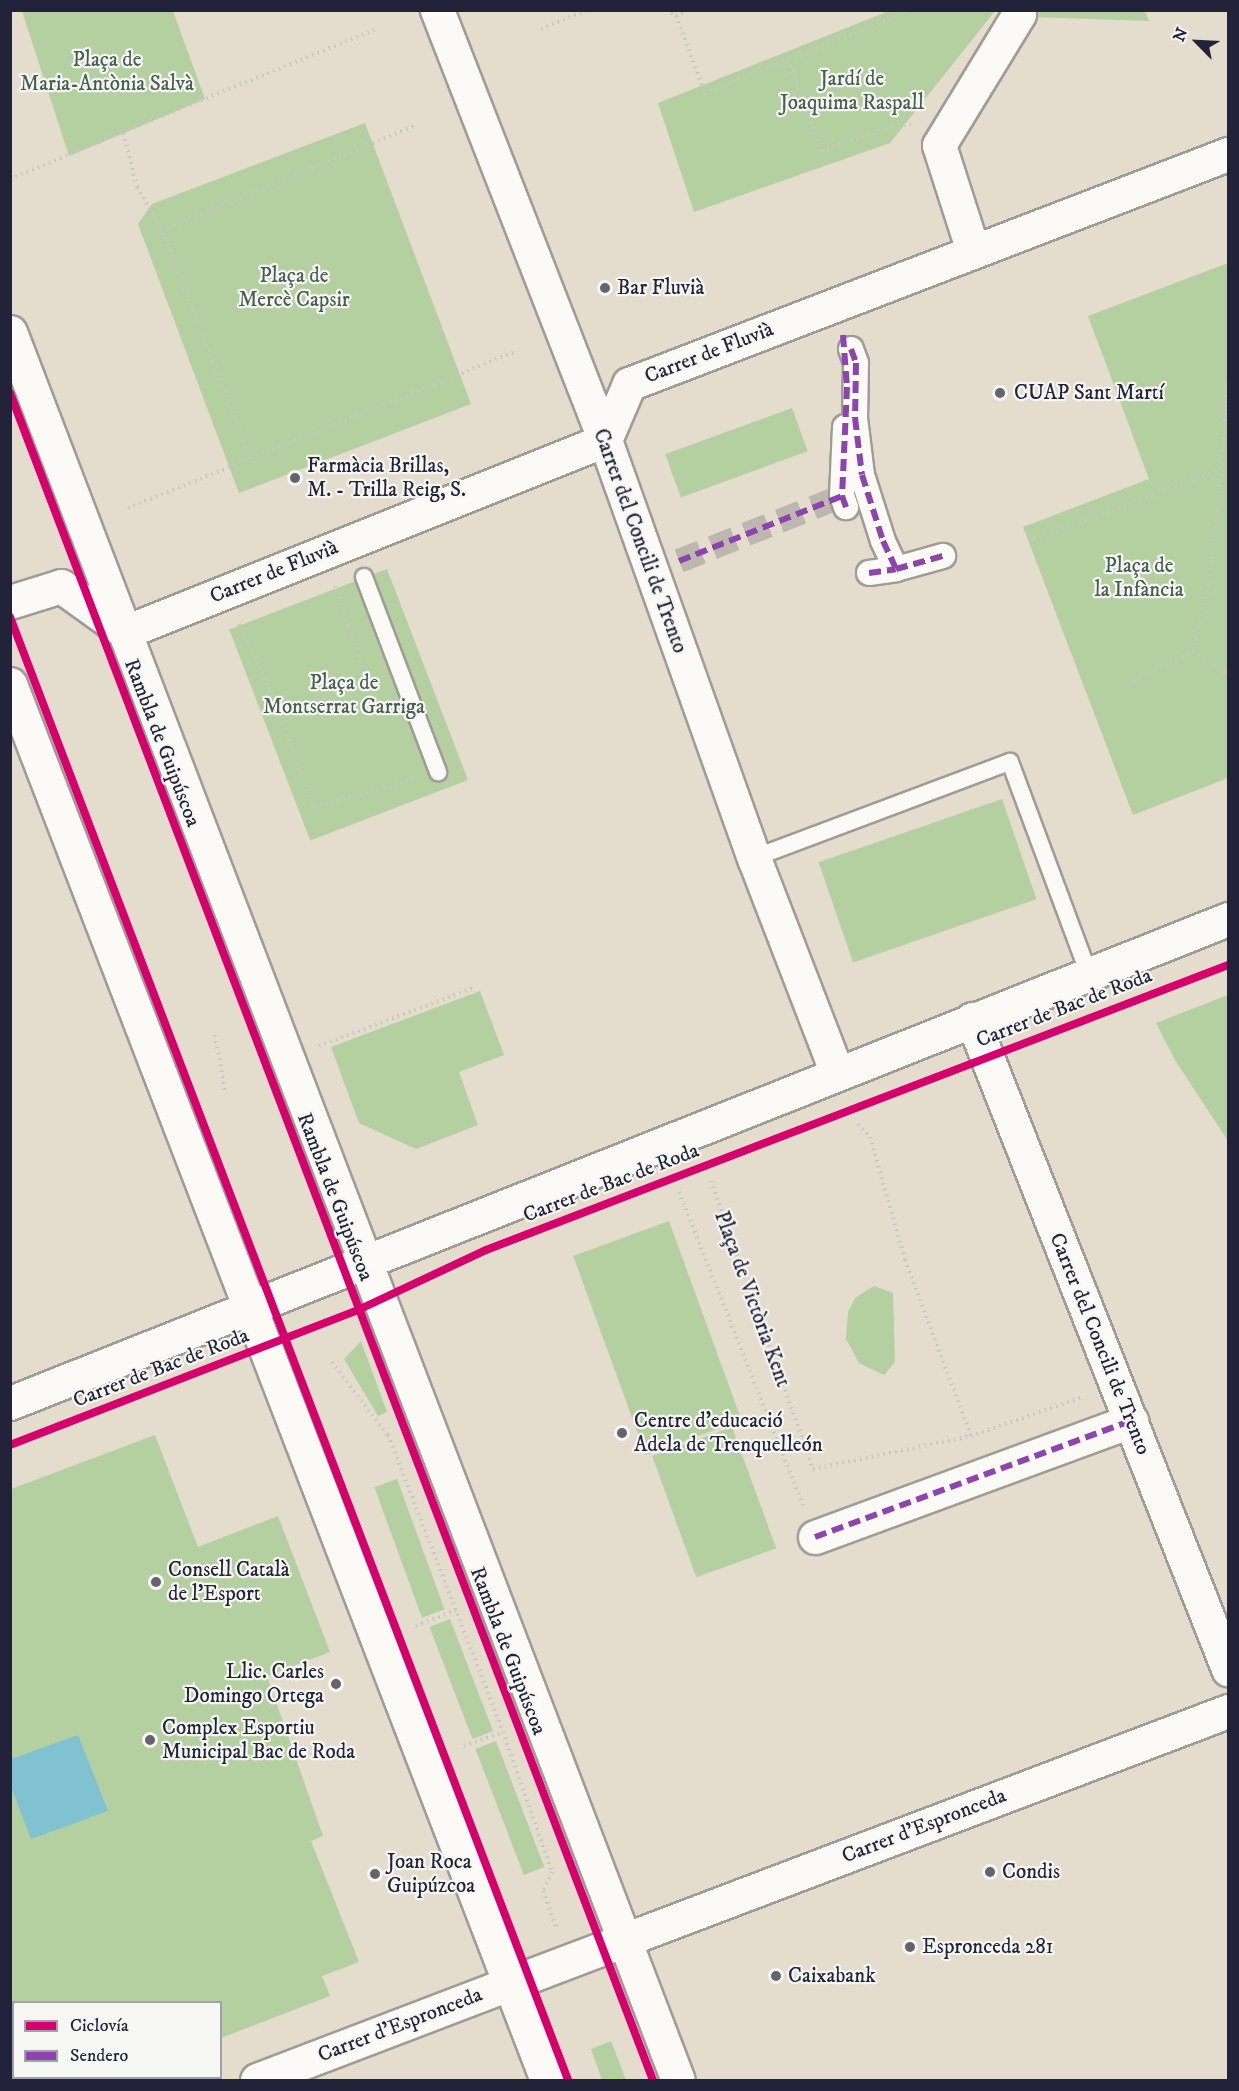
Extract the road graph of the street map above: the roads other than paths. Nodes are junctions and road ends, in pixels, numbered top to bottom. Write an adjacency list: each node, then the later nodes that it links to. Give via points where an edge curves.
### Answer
1 (437, 10): 6 (street, Carrer del Concili de Trento)
2 (1018, 10): 4 (street, via 939,145)
3 (1228, 154): 4 (street, Carrer de Fluvià)
4 (973, 251): 6 (street, Carrer de Fluvià, via 628,384)
5 (10, 332): 13 (street, Rambla de Guipúscoa)
6 (605, 440): 13 (street, Carrer de Fluvià); 16 (street, Carrer del Concili de Trento)
7 (846, 507): 9 (street, via 842,496 847,342 856,363 855,418 862,475 882,541)
8 (943, 556): 9 (street)
9 (896, 569): 10 (street)
10 (869, 573)
11 (364, 578): 15 (lane)
12 (10, 602): 13 (street, via 61,586)
13 (125, 632): 21 (street, Rambla de Guipúscoa)
14 (10, 684): 22 (street)
15 (438, 772)
16 (754, 858): 18 (lane, via 1010,762); 20 (street, Carrer del Concili de Trento)
17 (1228, 919): 18 (street, Carrer de Bac de Roda)
18 (1088, 972): 19 (street, Carrer de Bac de Roda)
19 (972, 1019): 20 (street, Carrer de Bac de Roda); 24 (street, Carrer del Concili de Trento)
20 (837, 1074): 21 (street, Carrer de Bac de Roda)
21 (367, 1263): 22 (street, Carrer de Bac de Roda); 28 (street, Rambla de Guipúscoa)
22 (249, 1310): 23 (street, Carrer de Bac de Roda); 29 (street)
23 (10, 1403)
24 (1131, 1421): 25 (street); 26 (street, Carrer del Concili de Trento)
25 (815, 1537)
26 (1228, 1669)
27 (1228, 1711): 28 (street, Carrer d'Espronceda)
28 (621, 1941): 29 (street, Carrer d'Espronceda); 32 (street, Rambla de Guipúscoa)
29 (511, 1983): 30 (street, Carrer d'Espronceda); 31 (street)
30 (257, 2080)
31 (547, 2080)
32 (678, 2080)

